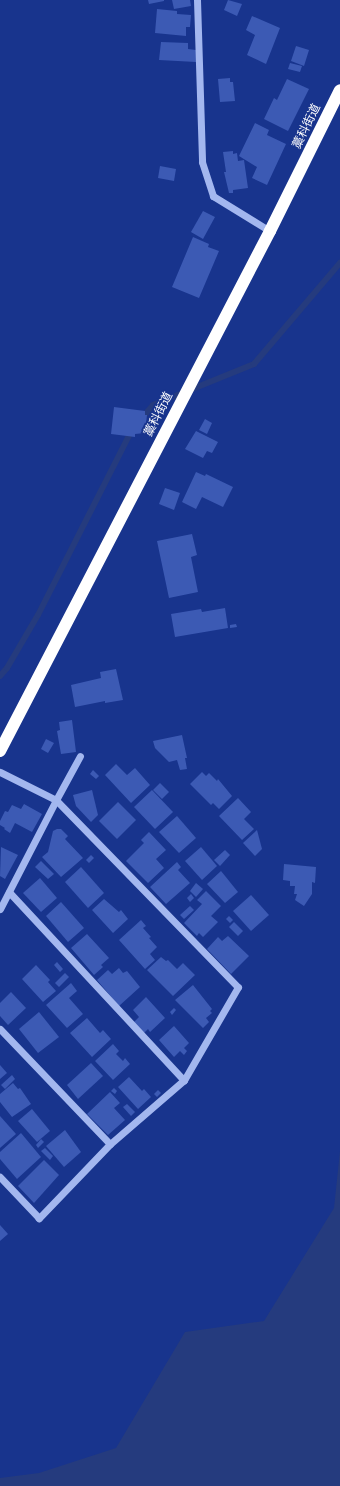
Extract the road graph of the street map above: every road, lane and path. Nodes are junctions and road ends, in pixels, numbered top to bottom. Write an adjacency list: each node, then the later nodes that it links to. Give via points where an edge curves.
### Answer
1 (197, 0): 3 (street, via 202,162 213,196)
2 (340, 90): 3 (highway, 藁科街道)
3 (270, 231): 4 (highway, 藁科街道)
4 (0, 751)
5 (80, 756): 7 (street)
6 (0, 772): 7 (street)
7 (56, 800): 8 (street); 11 (street, via 238,987)
8 (9, 892): 9 (street); 11 (street)
9 (0, 909)
10 (0, 1029): 12 (street)
11 (184, 1080): 12 (street)
12 (110, 1144): 13 (street, via 39,1218)
13 (0, 1177)

